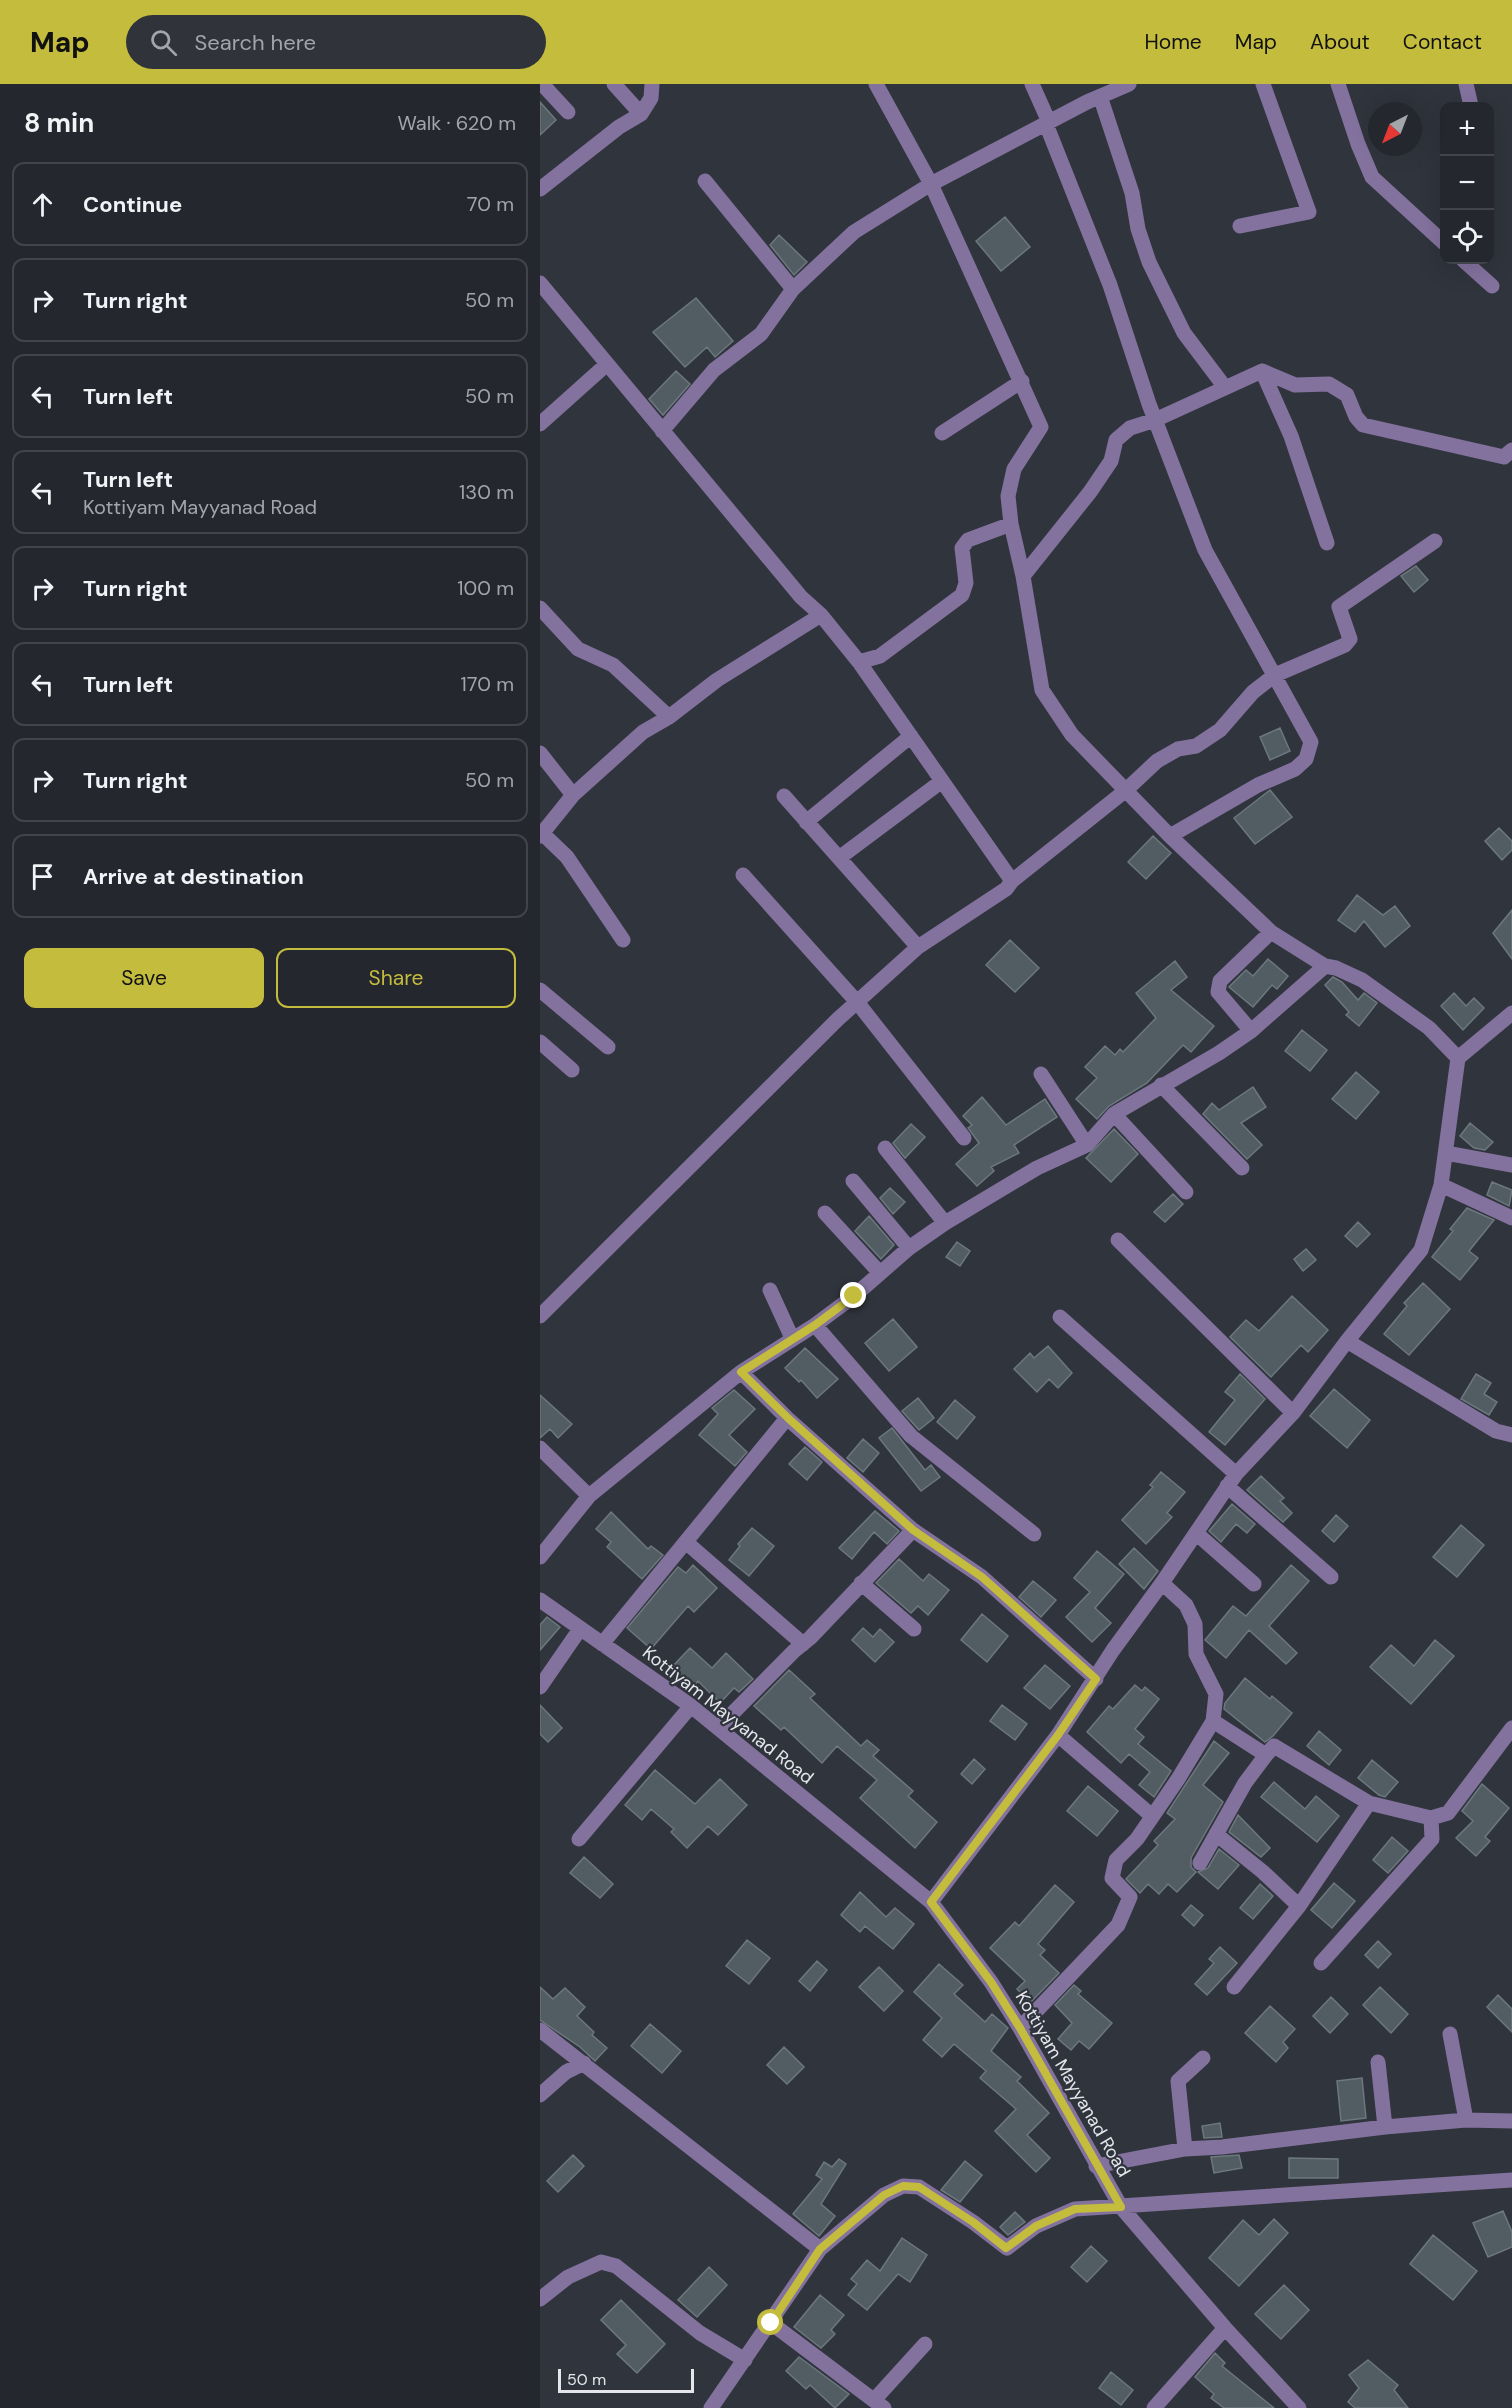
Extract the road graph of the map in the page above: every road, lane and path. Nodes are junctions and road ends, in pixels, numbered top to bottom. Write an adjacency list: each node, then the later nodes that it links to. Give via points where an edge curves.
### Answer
1 (542, 84): 12 (street)
2 (614, 84): 13 (street)
3 (652, 84): 13 (street, via 651,98)
4 (876, 84): 16 (street)
5 (1032, 84): 14 (street)
6 (1130, 84): 10 (street)
7 (1263, 84): 18 (street, via 1309,212)
8 (1338, 84): 19 (street, via 1372,177)
9 (1466, 84): 11 (street)
10 (1100, 96): 14 (street); 27 (street, via 1132,193 1149,262 1184,333)
11 (1470, 102)
12 (568, 112)
13 (641, 114): 17 (street)
14 (1047, 123): 16 (street); 28 (street, via 1110,285)
15 (705, 181): 23 (street)
16 (931, 184): 23 (street, via 854,232); 26 (street)
17 (540, 189)
18 (1240, 226)
19 (1440, 239)
20 (1467, 264): 22 (street)
21 (540, 284): 24 (street)
22 (1492, 286)
23 (793, 289): 30 (street, via 761,334 714,370)
24 (607, 364): 29 (street); 30 (street)
25 (1262, 371): 28 (street); 32 (street, via 1295,385 1329,384 1347,395 1363,425 1504,457); 35 (street, via 1291,436)
26 (1022, 381): 31 (street); 33 (street, via 1041,427 1014,469 1008,496)
27 (1221, 382)
28 (1155, 420): 36 (street, via 1130,428 1116,440 1111,461 1090,492); 40 (street, via 1205,550)
29 (540, 424)
30 (662, 431): 38 (street)
31 (942, 434)
32 (1512, 450)
33 (1011, 524): 36 (street); 39 (street, via 968,540 962,548 966,583 962,595 880,656)
34 (1435, 541): 40 (street, via 1340,607 1350,639 1345,645)
35 (1327, 543)
36 (1023, 576): 45 (street, via 1042,690 1072,735)
37 (540, 608): 41 (street, via 578,649 613,665)
38 (820, 615): 39 (street); 41 (street, via 717,680)
39 (859, 662): 42 (street)
40 (1275, 675): 45 (street, via 1253,692 1220,730 1196,746 1178,749 1157,761); 50 (street, via 1311,742 1306,759 1295,769 1258,785)
41 (669, 717): 46 (street, via 643,732)
42 (911, 736): 44 (street); 48 (street)
43 (540, 753): 46 (street)
44 (942, 781): 51 (street); 53 (street)
45 (1125, 791): 50 (street); 53 (street)
46 (573, 795): 49 (street)
47 (784, 796): 48 (street)
48 (806, 822): 51 (street)
49 (542, 835): 55 (street, via 567,857)
50 (1170, 836): 54 (street)
51 (839, 858): 56 (street)
52 (743, 874): 59 (street)
53 (1012, 881): 56 (street, via 1006,889)
54 (1271, 932): 57 (street); 61 (street, via 1220,981 1218,992)
55 (623, 940)
56 (918, 947): 59 (street)
57 (1325, 966): 61 (street); 64 (street, via 1362,980 1429,1028)
58 (540, 990): 63 (street)
59 (857, 1002): 69 (street); 85 (street)
60 (1512, 1013): 64 (street)
61 (1251, 1031): 67 (street)
62 (540, 1042): 65 (street)
63 (608, 1047)
64 (1458, 1058): 72 (street)
65 (572, 1070)
66 (1041, 1074): 70 (street)
67 (1161, 1085): 68 (street); 74 (street)
68 (1114, 1114): 70 (street); 77 (street)
69 (964, 1138)
70 (1087, 1145): 80 (street, via 1037,1168)
71 (885, 1148): 80 (street)
72 (1446, 1153): 73 (street); 76 (street)
73 (1512, 1165)
74 (1242, 1168)
75 (853, 1181): 82 (street)
76 (1441, 1185): 79 (street); 89 (street, via 1421,1250)
77 (1186, 1192)
78 (825, 1213): 83 (street)
79 (1512, 1218)
80 (945, 1223): 82 (street)
81 (1118, 1240): 91 (street)
82 (909, 1248): 83 (street)
83 (880, 1273): 87 (street)
84 (771, 1290): 88 (street)
85 (540, 1316)
86 (1059, 1317): 95 (street)
87 (815, 1325): 88 (street); 99 (street, via 911,1436)
88 (792, 1338): 90 (street)
89 (1347, 1341): 91 (street); 93 (street, via 1496,1431)
90 (741, 1372): 92 (street); 96 (street)
91 (1293, 1413): 95 (street)
92 (788, 1418): 97 (street); 100 (street)
93 (1512, 1436)
94 (540, 1448): 96 (street)
95 (1232, 1480): 98 (street); 102 (street)
96 (589, 1496): 101 (street)
97 (913, 1530): 103 (street); 111 (street, via 982,1577)
98 (1196, 1533): 104 (street); 105 (street)
99 (1034, 1534)
100 (687, 1543): 109 (street); 110 (street)
101 (540, 1557)
102 (1331, 1577)
103 (861, 1583): 108 (street); 110 (street)
104 (1162, 1583): 111 (street); 114 (street, via 1186,1605 1195,1624 1196,1654 1215,1694)
105 (1254, 1584)
106 (540, 1600): 107 (street, Kottiyam Mayyanad Road)
107 (580, 1629): 109 (street, Kottiyam Mayyanad Road); 112 (street)
108 (914, 1629)
109 (602, 1644): 113 (street, Kottiyam Mayyanad Road)
110 (803, 1644): 115 (street)
111 (1096, 1679): 117 (street)
112 (540, 1687)
113 (691, 1706): 115 (street, Kottiyam Mayyanad Road); 123 (street)
114 (1213, 1721): 118 (street); 120 (street)
115 (718, 1728): 125 (street, Kottiyam Mayyanad Road)
116 (1512, 1728): 121 (street, via 1448,1813)
117 (1058, 1735): 120 (street); 125 (street)
118 (1266, 1755): 119 (street, via 1274,1746); 122 (street)
119 (1369, 1803): 121 (street); 126 (street)
120 (1152, 1816): 129 (street, via 1116,1860 1112,1878 1130,1897 1118,1925)
121 (1431, 1818): 127 (street, via 1432,1839)
122 (1216, 1834): 124 (street); 126 (street)
123 (579, 1839)
124 (1200, 1863)
125 (931, 1902): 129 (street, Kottiyam Mayyanad Road)
126 (1299, 1906): 128 (street)
127 (1321, 1963)
128 (1234, 1987)
129 (1020, 2028): 140 (street, Kottiyam Mayyanad Road)
130 (540, 2030): 134 (street)
131 (1450, 2034): 136 (street)
132 (1203, 2058): 139 (street, via 1178,2081)
133 (1378, 2062): 138 (street)
134 (584, 2063): 135 (street, via 566,2072); 143 (street)
135 (540, 2095)
136 (1466, 2120): 137 (street); 138 (street)
137 (1512, 2121)
138 (1385, 2127): 139 (street)
139 (1185, 2149): 140 (street)
140 (1096, 2166): 142 (street, Kottiyam Mayyanad Road)
141 (1512, 2180): 142 (street)
142 (1121, 2207): 143 (street, via 1075,2209 1036,2226 1006,2248 919,2187 903,2186 884,2195); 146 (street, Kottiyam Mayyanad Road)
143 (820, 2249): 145 (street)
144 (540, 2299): 148 (street, via 568,2277 601,2262 616,2266 700,2333)
145 (771, 2323): 148 (street); 149 (street)
146 (1225, 2328): 151 (street); 152 (street, Kottiyam Mayyanad Road)
147 (925, 2344): 149 (street)
148 (745, 2360): 150 (street)
149 (879, 2404)
150 (711, 2408)
151 (1154, 2408)
152 (1299, 2408)

